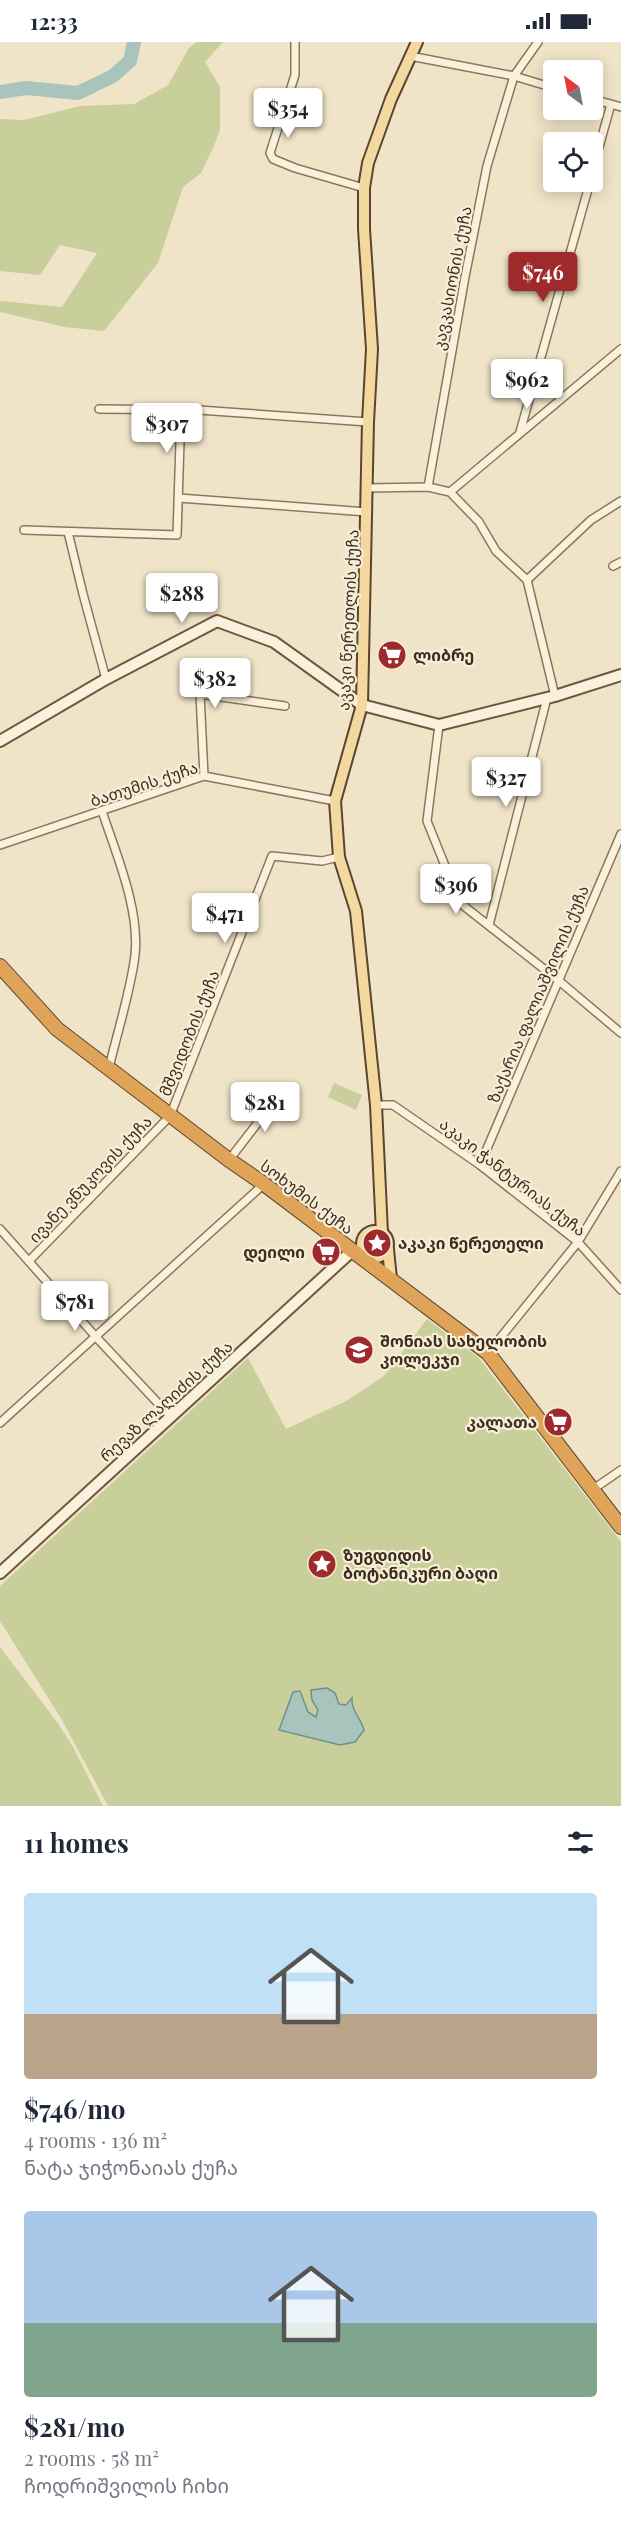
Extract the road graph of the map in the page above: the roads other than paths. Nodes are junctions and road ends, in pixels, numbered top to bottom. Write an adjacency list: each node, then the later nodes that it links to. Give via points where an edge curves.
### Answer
1 (296, 42): 11 (street, via 295,75 270,153 273,159 295,168)
2 (417, 42): 4 (main road, აკაკი წერეთლის ქუჩა)
3 (538, 42): 5 (street, კავკასიონის ქუჩა)
4 (410, 56): 5 (street); 11 (main road, აკაკი წერეთლის ქუჩა, via 371,152)
5 (514, 76): 6 (street); 18 (street, კავკასიონის ქუჩა, via 487,166)
6 (543, 85)
7 (603, 102): 8 (street)
8 (611, 104): 9 (street); 10 (street)
9 (621, 107)
10 (603, 133)
11 (364, 188): 16 (main road, აკაკი წერეთლის ქუჩა, via 372,349)
12 (587, 192): 17 (street)
13 (621, 349): 17 (street)
14 (99, 409): 15 (street)
15 (181, 411): 16 (street); 21 (street)
16 (368, 422): 19 (main road, აკაკი წერეთლის ქუჩა)
17 (519, 432): 20 (street)
18 (428, 487): 19 (street); 20 (street)
19 (367, 488): 23 (main road, აკაკი წერეთლის ქუჩა)
20 (450, 492): 28 (street, via 479,522 496,551)
21 (179, 498): 23 (street); 25 (street, via 177,535)
22 (621, 501): 28 (street, via 591,520)
23 (367, 512): 32 (main road, აკაკი წერეთლის ქუჩა)
24 (24, 530): 25 (street)
25 (68, 532): 30 (street)
26 (621, 562): 27 (street)
27 (613, 566)
28 (527, 580): 31 (street)
29 (621, 675): 31 (street)
30 (106, 679): 32 (street, via 217,621 274,642); 35 (street)
31 (551, 697): 34 (street); 42 (street)
32 (362, 705): 34 (street); 37 (main road, აკაკი წერეთლის ქუჩა)
33 (285, 706): 36 (street, via 200,694)
34 (439, 725): 42 (street, via 427,821 460,903)
35 (0, 741)
36 (204, 776): 37 (street, ბათუმის ქუჩა); 38 (street, ბათუმის ქუჩა)
37 (334, 801): 41 (main road, აკაკი წერეთლის ქუჩა)
38 (102, 812): 40 (street, ბათუმის ქუჩა); 46 (street, via 124,878 135,954)
39 (621, 834): 44 (street, ზაქარია ფალიაშვილის ქუჩა)
40 (0, 845)
41 (339, 857): 48 (main road, აკაკი წერეთლის ქუჩა, via 356,911); 49 (street, მშვიდობის ქუჩა, via 322,861 272,856)
42 (489, 925): 44 (street)
43 (0, 966): 46 (highway, სოხუმის ქუჩა, via 57,1029)
44 (558, 980): 45 (street); 51 (street, ზაქარია ფალიაშვილის ქუჩა)
45 (621, 1033)
46 (109, 1068): 49 (highway, სოხუმის ქუჩა)
47 (283, 1090): 50 (street)
48 (376, 1105): 51 (street, აკაკი ჭანტურიას ქუჩა, via 393,1105); 54 (main road, აკაკი წერეთლის ქუჩა)
49 (170, 1116): 50 (highway, სოხუმის ქუჩა); 63 (street, ივანე ვნუკოვის ქუჩა)
50 (228, 1160): 53 (highway, სოხუმის ქუჩა)
51 (480, 1165): 59 (street, აკაკი ჭანტურიას ქუჩა)
52 (621, 1171): 59 (street)
53 (264, 1184): 60 (highway, სოხუმის ქუჩა); 66 (street)
54 (381, 1202): 55 (main road); 57 (main road, აკაკი წერეთლის ქუჩა)
55 (375, 1220): 58 (main road); 60 (main road)
56 (0, 1228): 63 (street)
57 (382, 1233): 58 (main road); 61 (main road)
58 (365, 1236): 60 (main road); 62 (main road, via 363,1249)
59 (578, 1242): 65 (street, აკაკი ჭანტურიას ქუჩა); 67 (street)
60 (348, 1247): 62 (highway, სოხუმის ქუჩა); 68 (street, რევაზ ლაღიძის ქუჩა)
61 (388, 1249): 62 (main road); 64 (main road)
62 (370, 1259): 64 (highway, სოხუმის ქუჩა)
63 (29, 1261): 66 (street)
64 (391, 1279): 67 (highway, სოხუმის ქუჩა)
65 (621, 1290)
66 (96, 1337): 68 (street); 69 (street)
67 (488, 1353): 71 (highway, სოხუმის ქუჩა)
68 (170, 1416): 73 (street, რევაზ ლაღიძის ქუჩა)
69 (0, 1424)
70 (621, 1470): 71 (street)
71 (592, 1490): 72 (highway, სოხუმის ქუჩა)
72 (621, 1527)
73 (0, 1573)

